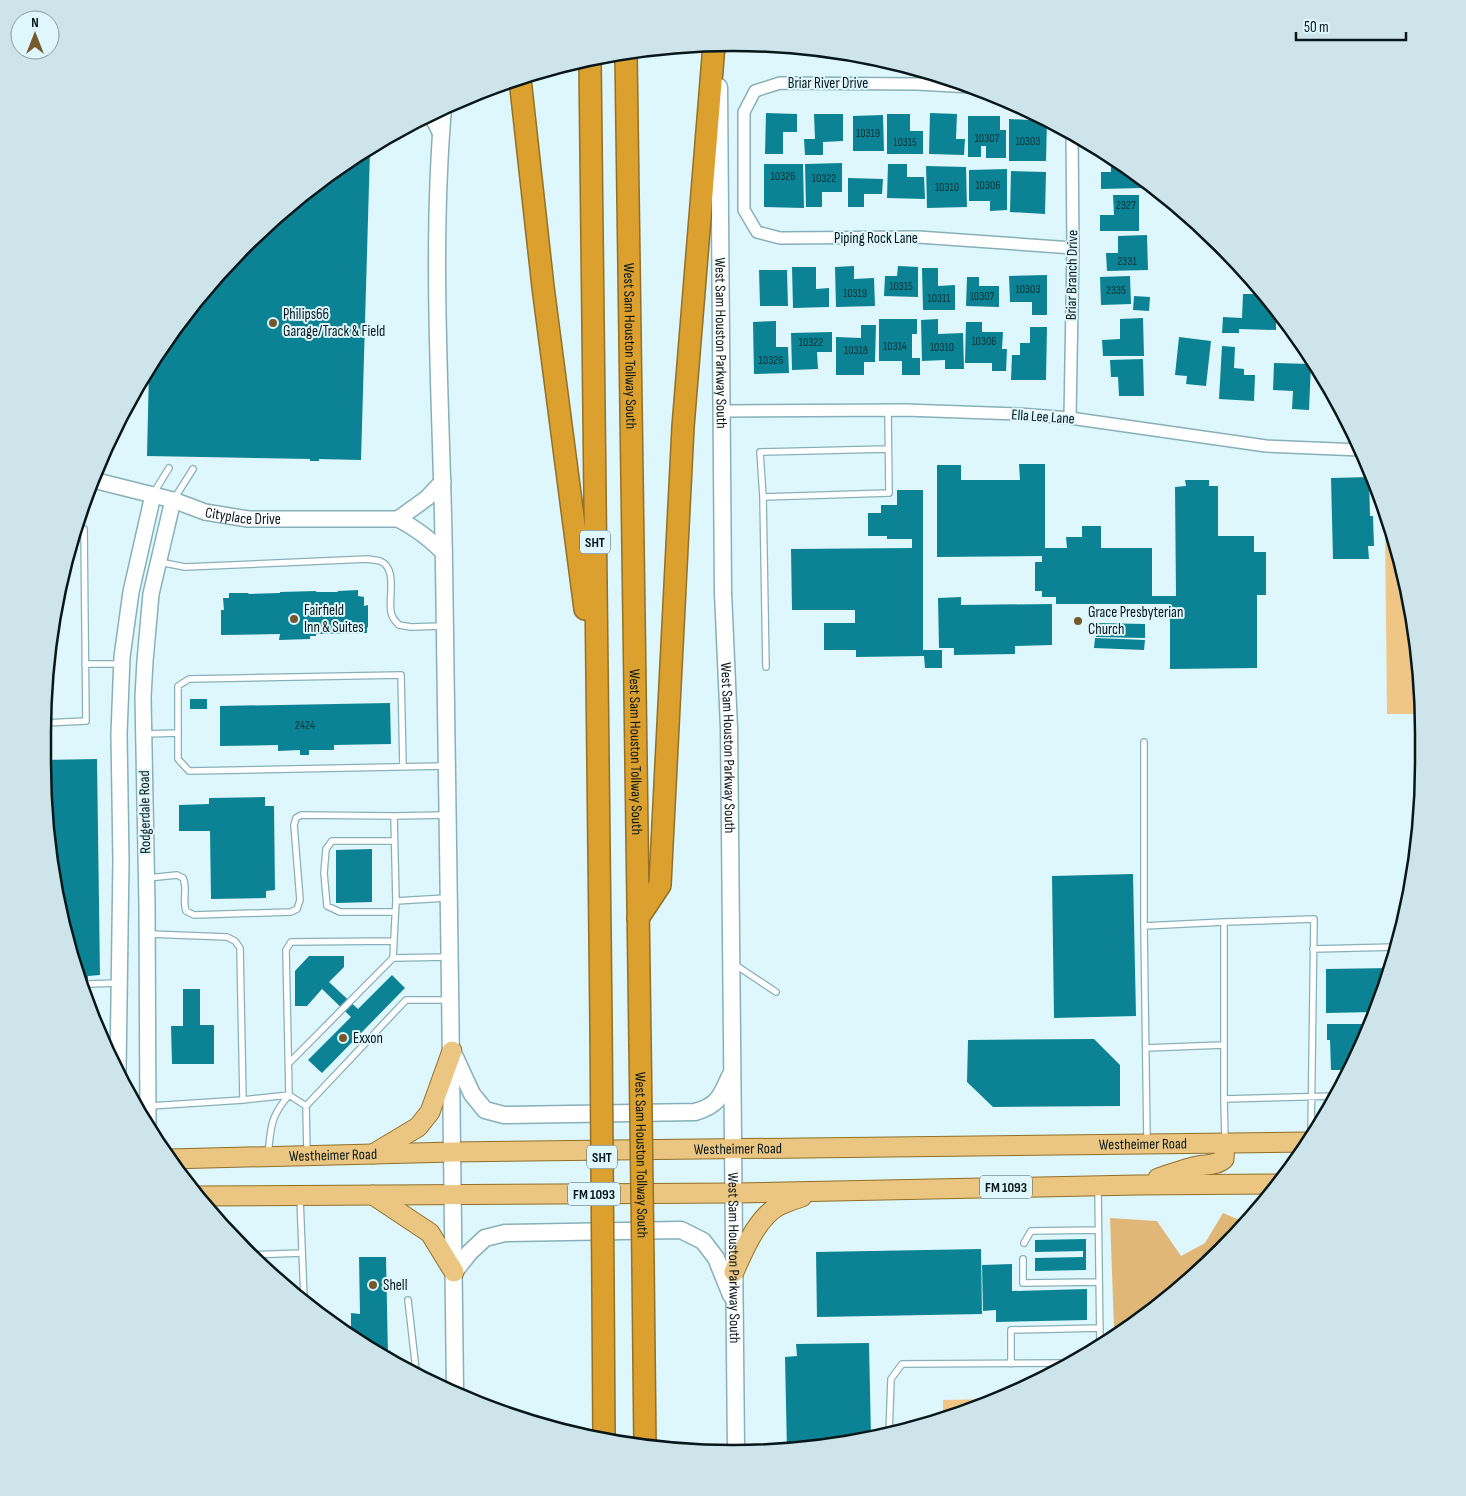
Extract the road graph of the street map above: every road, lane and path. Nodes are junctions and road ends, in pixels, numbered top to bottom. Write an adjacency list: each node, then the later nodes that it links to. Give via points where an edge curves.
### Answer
1 (713, 52): 48 (highway, via 683,437 660,884)
2 (719, 52): 14 (main road, West Sam Houston Parkway South)
3 (626, 60): 48 (highway, West Sam Houston Tollway South)
4 (590, 66): 33 (highway, SHT)
5 (521, 85): 33 (highway)
6 (948, 86): 11 (street, Briar River Drive, via 780,83 755,91 744,112)
7 (442, 117): 9 (main road)
8 (434, 121): 9 (street)
9 (441, 134): 20 (main road, via 436,256)
10 (1072, 142): 12 (street, Briar Branch Drive)
11 (744, 158): 12 (street, Piping Rock Lane, via 744,210 757,232 780,238 918,237)
12 (1073, 248): 15 (street, Briar Branch Drive)
13 (888, 410): 14 (street, Ella Lee Lane); 15 (street, Ella Lee Lane); 16 (lane)
14 (723, 411): 58 (main road, West Sam Houston Parkway South, via 723,593 729,728)
15 (1070, 418): 17 (street, Ella Lee Lane, via 1266,446)
16 (888, 449): 23 (lane, via 889,493); 23 (lane, via 760,452)
17 (1353, 450)
18 (168, 468): 22 (lane)
19 (193, 469): 24 (lane)
20 (443, 481): 25 (street, via 427,498); 27 (main road)
21 (99, 482): 22 (street, Cityplace Drive)
22 (153, 495): 24 (street, Cityplace Drive); 31 (street, Rodgerdale Road, via 131,592)
23 (763, 498): 32 (lane)
24 (173, 500): 25 (street, Cityplace Drive, via 205,512 248,518); 28 (street, Rodgerdale Road)
25 (398, 519): 27 (street, Cityplace Drive, via 428,537)
26 (82, 529): 30 (lane)
27 (444, 553): 29 (main road)
28 (159, 562): 29 (lane, via 185,567 380,561 390,571 390,611 399,625); 37 (street, Rodgerdale Road, via 145,661)
29 (445, 626): 40 (main road)
30 (85, 664): 31 (lane); 34 (lane, via 86,721)
31 (122, 664): 36 (street, Rodgerdale Road)
32 (766, 667)
33 (597, 706): 114 (highway, SHT, bridge)
34 (51, 723)
35 (178, 733): 37 (lane); 39 (lane, via 178,759 189,771); 39 (lane, via 178,686 190,679 401,676)
36 (119, 734): 37 (street); 51 (street, Rodgerdale Road)
37 (143, 734): 44 (street, Rodgerdale Road)
38 (1144, 742): 50 (lane)
39 (403, 766): 40 (lane)
40 (448, 766): 41 (main road)
41 (448, 815): 42 (lane); 45 (main road)
42 (394, 816): 43 (lane); 44 (lane, via 301,815 296,818 300,900 297,909 291,912 194,915 184,906 183,878 177,875)
43 (394, 841): 46 (lane); 47 (lane, via 332,842 326,849 324,873 327,906 340,912)
44 (146, 878): 52 (street, Rodgerdale Road)
45 (450, 898): 46 (lane); 56 (main road)
46 (396, 901): 47 (lane)
47 (395, 912): 53 (lane)
48 (638, 918): 115 (highway, West Sam Houston Tollway South, bridge)
49 (1224, 922): 50 (lane); 55 (lane, via 1314,919); 63 (lane)
50 (1144, 926): 64 (lane)
51 (120, 934): 52 (street); 59 (street, Rodgerdale Road)
52 (147, 934): 73 (lane, via 227,937 235,940 240,948); 74 (street, Rodgerdale Road)
53 (394, 941): 57 (lane); 67 (lane, via 292,942 288,945)
54 (1390, 947): 55 (lane)
55 (1313, 949): 70 (lane)
56 (451, 957): 57 (lane); 62 (main road)
57 (394, 958): 67 (lane)
58 (732, 963): 61 (lane); 68 (main road, West Sam Houston Parkway South)
59 (120, 983): 60 (lane); 66 (street, Rodgerdale Road)
60 (88, 984)
61 (776, 992)
62 (451, 1000): 65 (main road); 75 (lane, via 406,1000)
63 (1224, 1045): 64 (lane); 72 (lane)
64 (1146, 1048): 80 (lane)
65 (452, 1051): 68 (main road, via 472,1094 485,1110 504,1115 695,1112 710,1108 722,1094); 82 (main road); 83 (main road, via 430,1112 418,1127)
66 (118, 1057)
67 (289, 1062): 69 (lane)
68 (733, 1070): 81 (main road, West Sam Houston Parkway South)
69 (289, 1094): 73 (lane); 75 (lane); 85 (lane, via 272,1120)
70 (1311, 1096): 71 (lane); 72 (lane); 77 (lane)
71 (1327, 1096)
72 (1224, 1099): 79 (lane)
73 (243, 1100): 74 (lane)
74 (148, 1106): 76 (street, Rodgerdale Road)
75 (306, 1106): 84 (lane)
76 (148, 1112)
77 (1311, 1124)
78 (1300, 1142): 79 (main road, Westheimer Road)
79 (1225, 1143): 80 (main road, Westheimer Road); 87 (main road, via 1224,1159 1220,1162)
80 (1148, 1144): 81 (main road, Westheimer Road)
81 (734, 1148): 82 (main road, Westheimer Road); 91 (main road, West Sam Houston Parkway South)
82 (453, 1152): 83 (main road, Westheimer Road); 93 (main road)
83 (372, 1154): 84 (main road, Westheimer Road)
84 (307, 1155): 85 (main road, Westheimer Road)
85 (268, 1156): 86 (main road, Westheimer Road)
86 (178, 1159)
87 (1137, 1184): 88 (main road, FM 1093); 89 (main road, FM 1093)
88 (1269, 1184)
89 (1098, 1186): 90 (main road, FM 1093); 96 (lane)
90 (815, 1192): 91 (main road, FM 1093); 102 (main road, via 778,1206 767,1216 747,1243)
91 (734, 1193): 93 (main road, FM 1093); 102 (main road, West Sam Houston Parkway South)
92 (373, 1195): 93 (main road, FM 1093); 95 (main road, FM 1093); 101 (main road, via 430,1233)
93 (453, 1195): 101 (main road)
94 (206, 1196): 95 (main road, FM 1093)
95 (300, 1196): 98 (lane)
96 (1097, 1230): 97 (lane, via 1032,1231); 103 (lane)
97 (1024, 1243)
98 (302, 1253): 99 (lane); 104 (lane)
99 (261, 1255)
100 (1023, 1259): 103 (lane, via 1023,1283)
101 (454, 1272): 106 (main road, via 485,1238 505,1233 681,1230 703,1241 716,1258); 112 (main road)
102 (734, 1272): 106 (main road, West Sam Houston Parkway South)
103 (1098, 1282): 107 (lane)
104 (304, 1293)
105 (408, 1300): 111 (lane)
106 (734, 1304): 116 (main road, West Sam Houston Parkway South)
107 (1100, 1328): 108 (lane); 110 (lane, via 1011,1330)
108 (1100, 1337)
109 (1055, 1363): 110 (lane)
110 (1011, 1364): 113 (lane, via 902,1364 892,1379)
111 (416, 1366)
112 (455, 1385)
113 (889, 1427)
114 (604, 1433)
115 (645, 1439)
116 (736, 1445)

